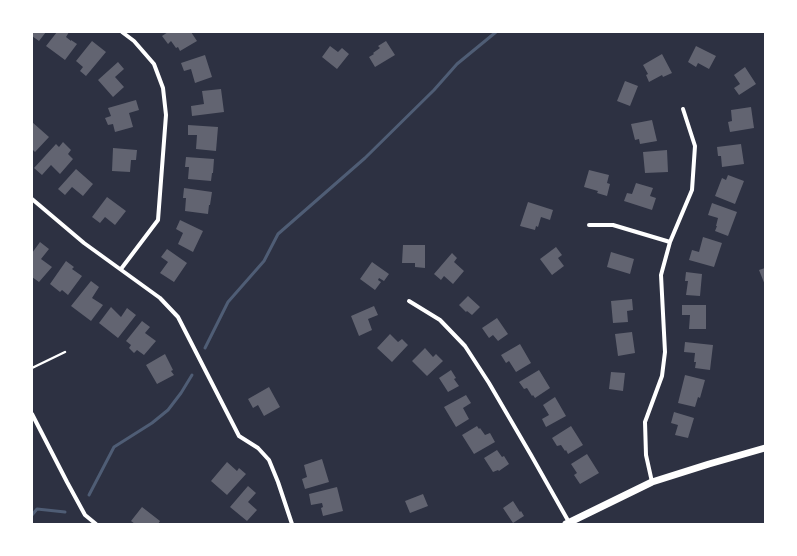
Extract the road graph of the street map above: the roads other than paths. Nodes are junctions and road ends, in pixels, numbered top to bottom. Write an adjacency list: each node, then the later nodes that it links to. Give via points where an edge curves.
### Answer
1 (122, 32): 6 (street, via 134,41 154,64 163,88 166,115 158,220)
2 (683, 109): 5 (street, via 695,146 692,190)
3 (32, 199): 6 (street, via 84,243)
4 (589, 225): 5 (street, via 613,225)
5 (670, 242): 12 (street, via 661,275 665,352 662,376 645,422 646,455)
6 (120, 269): 15 (street, via 160,298 178,317 239,436 258,448 269,460)
7 (409, 301): 13 (street, via 440,320 465,346 535,461)
8 (65, 352): 9 (lane)
9 (32, 368)
10 (32, 414): 14 (street, via 85,515)
11 (765, 448): 12 (street)
12 (652, 482): 13 (street)
13 (568, 523)
14 (96, 524)
15 (292, 524)

